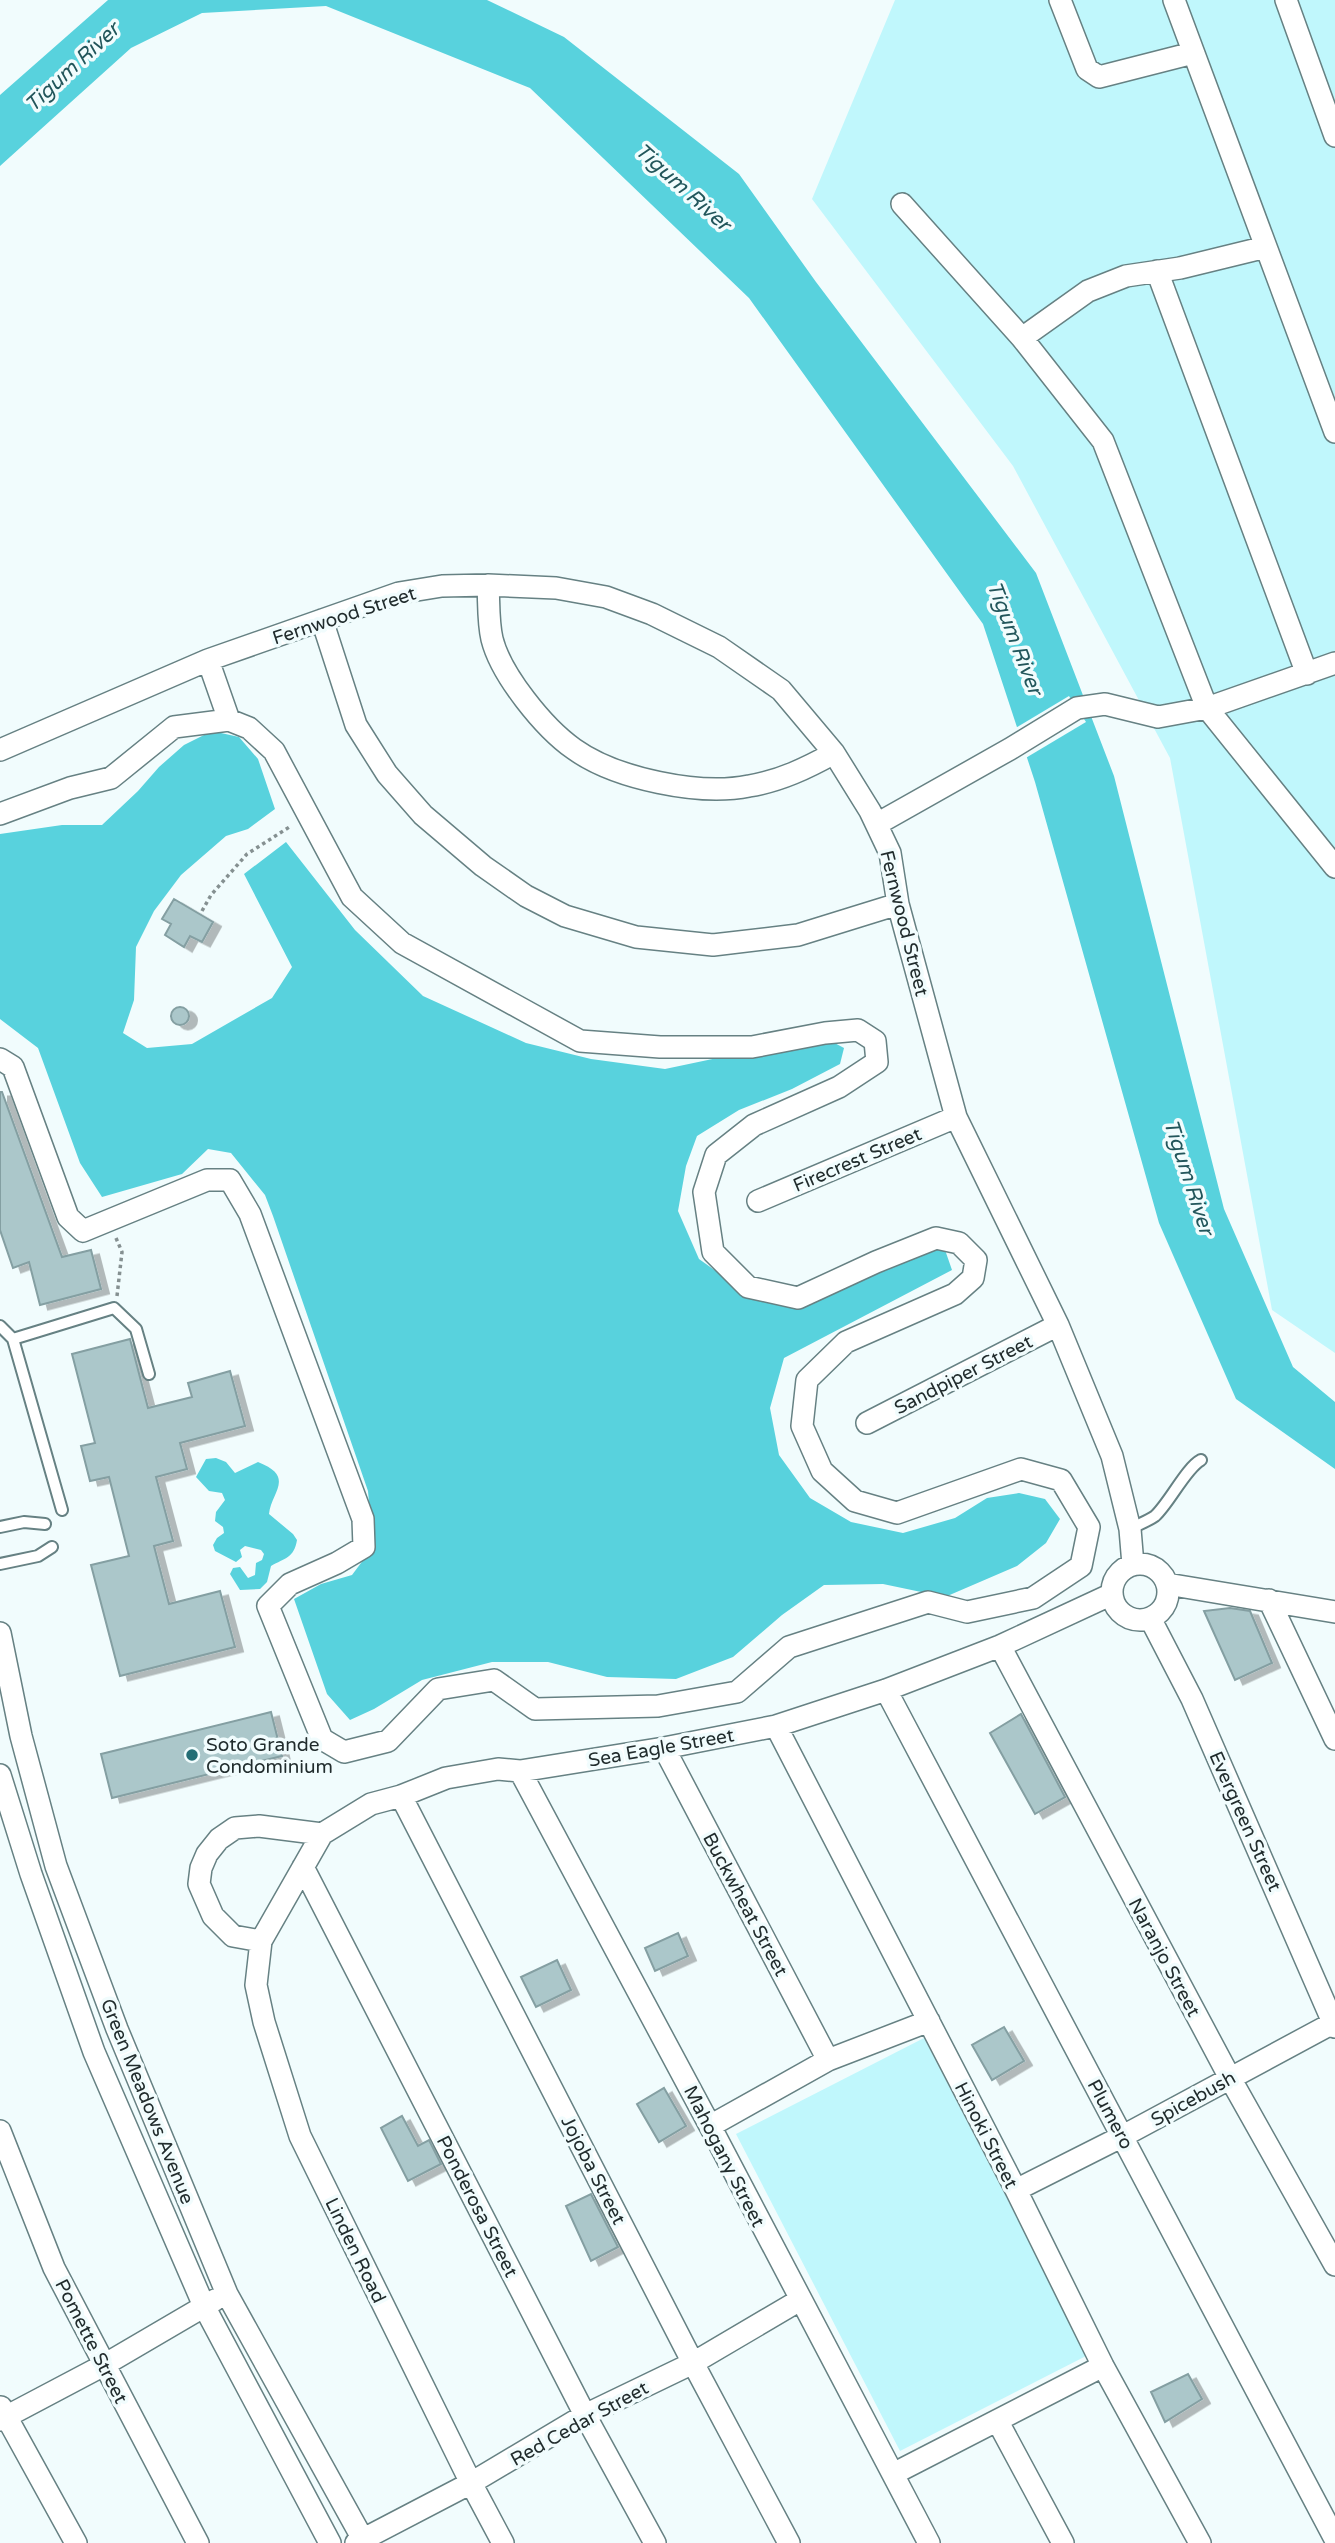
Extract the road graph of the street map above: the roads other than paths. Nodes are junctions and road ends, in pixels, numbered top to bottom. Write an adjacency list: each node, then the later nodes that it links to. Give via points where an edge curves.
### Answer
1 (1060, 0): 4 (street, via 1087,69 1099,78)
2 (1174, 0): 4 (street)
3 (1286, 0): 5 (street)
4 (1194, 53): 7 (street)
5 (1335, 136)
6 (902, 204): 9 (street)
7 (1266, 247): 8 (street); 10 (street)
8 (1157, 271): 9 (street, via 1126,276 1087,291); 15 (street)
9 (1022, 338): 16 (street, via 1103,441)
10 (1335, 432)
11 (488, 585): 12 (street, Fernwood Street, via 399,593); 19 (street, Fernwood Street, via 556,588 606,597 652,614 719,647 781,690); 19 (street, via 492,639 511,680 540,718 574,750 614,769 668,785 704,789 748,787 781,778)
12 (322, 620): 13 (street, Fernwood Street); 23 (street, via 356,725 387,774 423,816 483,866 565,916 636,937 713,945 798,934)
13 (208, 660): 17 (street); 18 (street, Fernwood Street)
14 (1335, 663): 15 (street)
15 (1307, 674): 16 (street)
16 (1207, 708): 21 (street, via 1158,717 1105,704 1077,708); 22 (street)
17 (229, 720): 20 (street, via 174,727 111,778); 24 (street, via 249,728 274,751 352,897 402,943 580,1041 752,1047 858,1030 875,1041 877,1062 839,1087 754,1125 716,1154 704,1192 713,1252 748,1287 798,1298 936,1238 960,1243 976,1260 973,1278 955,1294 846,1342 807,1380 803,1426 822,1471 855,1501 897,1513 1021,1469 1061,1480 1088,1527 1081,1566 1033,1598 967,1612 928,1602 789,1647 737,1692 658,1706 535,1709 494,1680 438,1689 388,1741 344,1752 322,1739 268,1606 290,1584 363,1547 363,1520 250,1214 230,1180 207,1180 83,1231 68,1217 13,1067)
18 (0, 750)
19 (834, 753): 21 (street, Fernwood Street)
20 (0, 814)
21 (877, 824): 23 (street, Fernwood Street, via 890,853)
22 (1335, 867)
23 (898, 904): 25 (street, Fernwood Street)
24 (0, 1059)
25 (956, 1117): 26 (street, Firecrest Street); 27 (street, Fernwood Street)
26 (758, 1201)
27 (1058, 1325): 31 (street, Sandpiper Street); 36 (street, Fernwood Street, via 1112,1456)
28 (0, 1326): 29 (lane)
29 (13, 1339): 30 (lane, via 114,1308 136,1329); 33 (lane)
30 (149, 1374)
31 (867, 1423)
32 (1201, 1460): 36 (lane, via 1154,1516)
33 (61, 1510)
34 (45, 1524): 35 (lane)
35 (0, 1527)
36 (1130, 1529): 39 (street, Fernwood Street)
37 (52, 1547): 38 (lane, via 38,1556)
38 (0, 1564)
39 (1133, 1565): 40 (street, via 1158,1570); 41 (street, via 1119,1573)
40 (1167, 1584): 42 (street); 44 (street, via 1166,1605)
41 (1112, 1594): 44 (street, via 1121,1613 1140,1620); 46 (street, Sea Eagle Street)
42 (1269, 1600): 43 (street); 49 (street)
43 (1335, 1612)
44 (1150, 1618): 58 (street, Evergreen Street, via 1202,1722)
45 (0, 1633): 66 (street, Green Meadows Avenue, via 21,1736 56,1866 117,2029)
46 (1000, 1646): 47 (street, Sea Eagle Street); 60 (street, Naranjo Street)
47 (886, 1690): 48 (street, Sea Eagle Street); 63 (street, Plumero)
48 (776, 1726): 50 (street, Sea Eagle Street); 57 (street, Hinoki Street)
49 (1335, 1739)
50 (664, 1748): 51 (street, Sea Eagle Street); 59 (street, Buckwheat Street)
51 (520, 1771): 53 (street, Sea Eagle Street, via 498,1769 446,1778); 61 (street, Mahogany Street)
52 (0, 1775): 68 (street, Green Meadows Avenue, via 94,2052)
53 (401, 1796): 54 (street, Sea Eagle Street, via 371,1804); 69 (street, Jojoba Street)
54 (322, 1834): 55 (street, Sea Eagle Street); 56 (street, via 260,1826 235,1828 207,1854 199,1884 213,1916 233,1936)
55 (303, 1867): 56 (street, Sea Eagle Street); 73 (street, Ponderosa Street)
56 (261, 1941): 76 (street, Linden Road, via 256,1985 300,2136)
57 (929, 2021): 59 (street); 64 (street, Hinoki Street)
58 (1334, 2025): 60 (street, Spicebush)
59 (828, 2060): 61 (street)
60 (1230, 2078): 63 (street, Spicebush); 65 (street, Naranjo Street)
61 (710, 2126): 67 (street, Mahogany Street)
62 (0, 2131): 70 (street, Pomette Street, via 54,2268)
63 (1123, 2136): 64 (street, Spicebush); 77 (street, Plumero)
64 (1016, 2190): 71 (street, Hinoki Street)
65 (1335, 2265)
66 (227, 2294): 68 (street); 78 (street, Green Meadows Avenue)
67 (800, 2300): 69 (street, Red Cedar Street); 75 (street, Mahogany Street)
68 (204, 2306): 70 (street); 81 (street, Green Meadows Avenue)
69 (693, 2363): 73 (street, Red Cedar Street); 84 (street, Jojoba Street)
70 (104, 2365): 72 (street); 80 (street, Pomette Street)
71 (1103, 2366): 74 (street); 87 (street, Hinoki Street)
72 (2, 2414): 79 (street)
73 (585, 2415): 76 (street, Red Cedar Street); 83 (street, Ponderosa Street)
74 (998, 2422): 75 (street); 86 (street)
75 (893, 2474): 85 (street, Mahogany Street)
76 (471, 2483): 78 (street, Red Cedar Street); 82 (street, Linden Road)
77 (1335, 2539)
78 (361, 2542)
79 (76, 2543)
80 (198, 2543)
81 (330, 2543)
82 (503, 2543)
83 (655, 2543)
84 (789, 2543)
85 (929, 2543)
86 (1063, 2543)
87 (1200, 2543)

